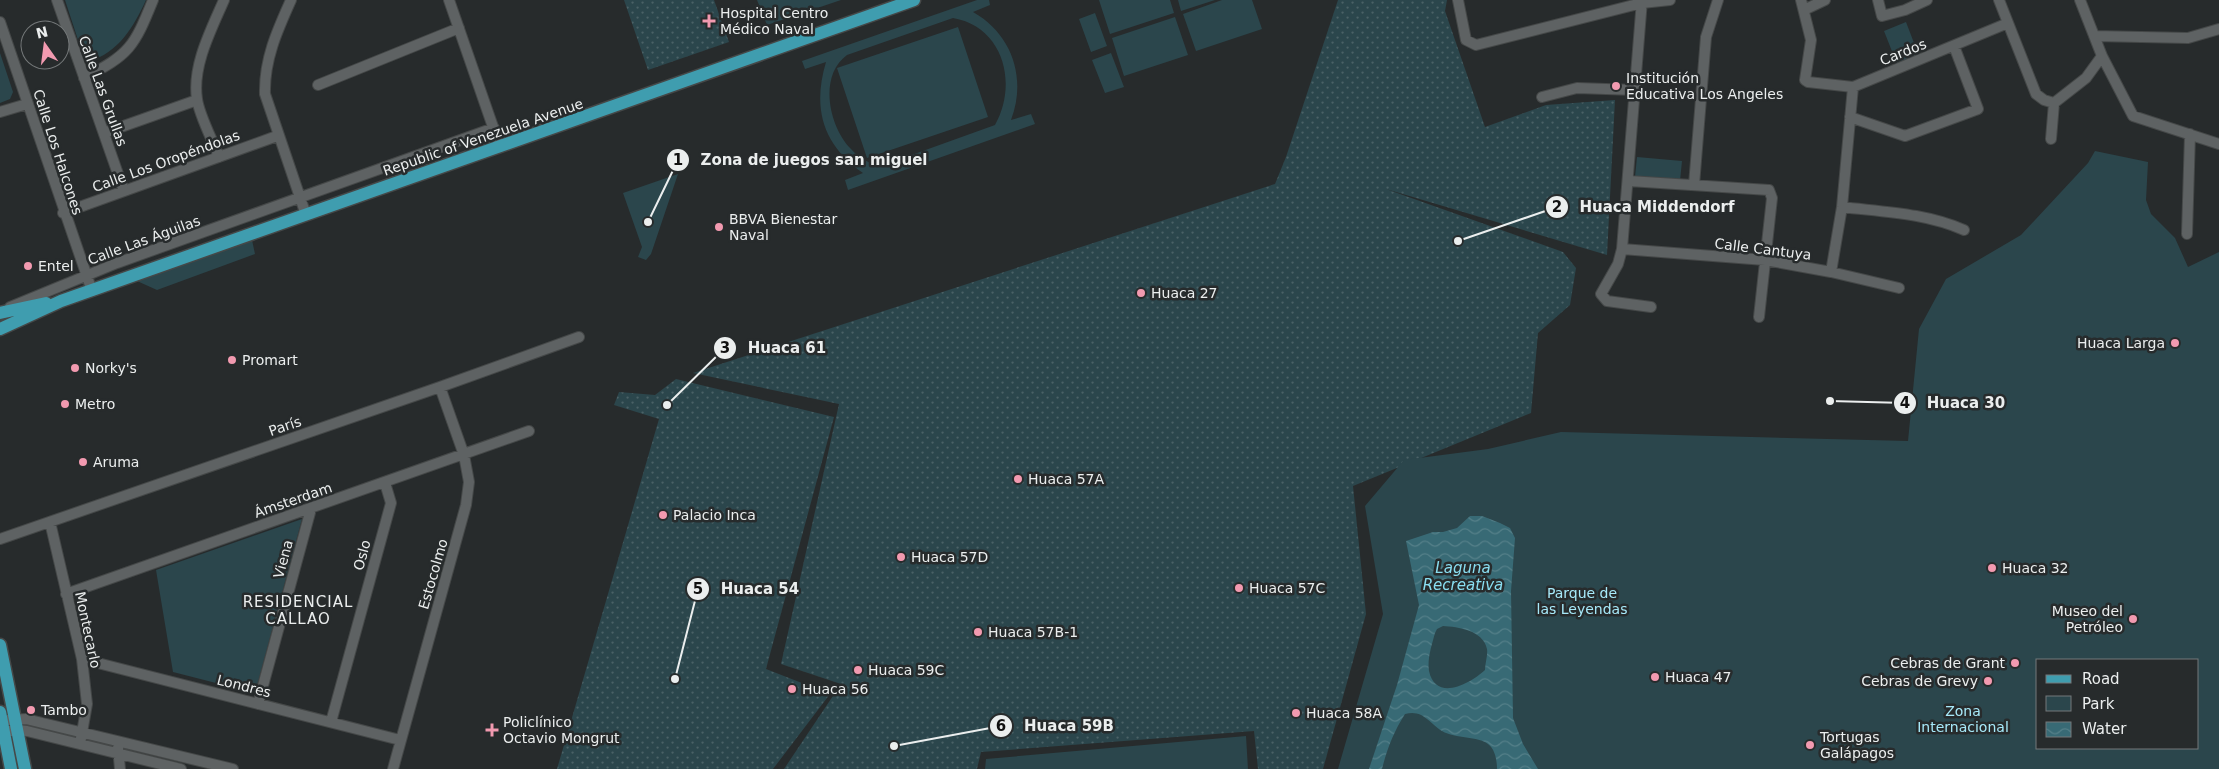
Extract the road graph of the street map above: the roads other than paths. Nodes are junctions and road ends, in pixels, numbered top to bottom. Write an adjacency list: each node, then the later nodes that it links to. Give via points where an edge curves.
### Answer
1 (56, 0): 25 (street, Calle Las Grullas)
2 (153, 0): 25 (street, via 140,34 129,50 114,63)
3 (224, 0): 30 (street, via 200,61)
4 (291, 0): 38 (street, via 273,40 265,80 267,105)
5 (449, 0): 19 (street)
6 (914, 0): 41 (main road, Republic of Venezuela Avenue)
7 (1458, 0): 15 (street, via 1466,40 1479,45)
8 (1670, 0): 15 (street)
9 (1718, 0): 44 (street, via 1705,44)
10 (1825, 0): 16 (street)
11 (1878, 0): 12 (street, via 1882,16)
12 (1927, 0)
13 (1999, 0): 18 (street)
14 (2080, 0): 21 (street)
15 (1642, 2): 28 (street)
16 (1803, 5): 27 (street, Cardos, via 1811,40 1806,80)
17 (0, 22): 22 (street, Calle Los Halcones)
18 (2008, 23): 23 (street, Cardos); 31 (street, via 2036,94)
19 (459, 28): 26 (street); 35 (street)
20 (2219, 28): 21 (street, via 2188,38)
21 (2094, 36): 24 (street)
22 (4, 44): 32 (street, Calle Los Halcones)
23 (1954, 46): 27 (street, Cardos); 34 (street, via 1982,108 1905,136)
24 (2102, 56): 31 (street, via 2086,78); 37 (street, via 2133,116)
25 (84, 78): 36 (street, Calle Las Grullas)
26 (318, 86)
27 (1853, 87): 34 (street)
28 (1635, 90): 29 (street, via 1577,88); 43 (street)
29 (1542, 97)
30 (197, 100): 36 (street); 42 (street)
31 (2054, 103): 39 (street)
32 (27, 104): 33 (street); 48 (street, Calle Los Halcones)
33 (0, 112)
34 (1850, 117): 47 (street)
35 (494, 128): 41 (street); 46 (street, Calle Las Águilas)
36 (104, 133): 45 (street, Calle Las Grullas)
37 (2190, 134): 40 (street); 51 (street)
38 (277, 136): 42 (street, Calle Los Oropéndolas); 46 (street)
39 (2051, 139)
40 (2219, 144)
41 (500, 147): 49 (main road, Republic of Venezuela Avenue)
42 (219, 157): 45 (street, Calle Los Oropéndolas)
43 (1629, 181): 44 (street); 52 (street)
44 (1694, 185): 53 (street, via 1768,190 1772,198)
45 (124, 191): 48 (street, Calle Los Oropéndolas)
46 (300, 198): 49 (street); 55 (street, Calle Las Águilas)
47 (1842, 207): 50 (street, via 1923,216); 54 (street)
48 (63, 213): 55 (street, Calle Los Halcones)
49 (306, 215): 57 (main road, Republic of Venezuela Avenue)
50 (1964, 230)
51 (2187, 234)
52 (1622, 249): 53 (street, Calle Cantuya); 59 (street, via 1602,296 1606,301)
53 (1765, 260): 54 (street, Calle Cantuya); 61 (street)
54 (1831, 272): 56 (street, Calle Cantuya)
55 (86, 275): 57 (street, Calle Los Halcones); 60 (street, Calle Las Águilas)
56 (1899, 288)
57 (92, 291): 58 (main road, Republic of Venezuela Avenue)
58 (61, 301): 60 (main road, Republic of Venezuela Avenue); 62 (main road, Republic of Venezuela Avenue)
59 (1651, 308)
60 (0, 312)
61 (1759, 317)
62 (0, 329)
63 (579, 337): 64 (street, París)
64 (440, 387): 66 (street, Estocolmo); 69 (street, París)
65 (529, 431): 66 (street, Ámsterdam)
66 (464, 455): 67 (street, Ámsterdam); 79 (street, Estocolmo, via 469,482 466,505)
67 (386, 483): 68 (street, Ámsterdam); 76 (street, Oslo, via 391,503)
68 (311, 509): 71 (street, Ámsterdam); 74 (street, Viena)
69 (50, 522): 70 (street, París); 71 (street, Montecarlo)
70 (0, 539)
71 (66, 594): 73 (street, Montecarlo)
72 (0, 645): 77 (main road)
73 (82, 659): 74 (street, Londres); 78 (street, Montecarlo, via 87,704)
74 (258, 704): 76 (street, Londres)
75 (2, 722): 77 (street); 83 (main road)
76 (331, 722): 79 (street, Londres)
77 (16, 724): 78 (street); 81 (street); 84 (main road)
78 (82, 732): 80 (street); 81 (street, Montecarlo)
79 (400, 740): 88 (street, Estocolmo)
80 (117, 741): 82 (street); 87 (street)
81 (80, 744): 82 (street)
82 (118, 753): 85 (street); 86 (street)
83 (12, 769)
84 (25, 769)
85 (120, 769)
86 (180, 769)
87 (233, 769)
88 (393, 769)

